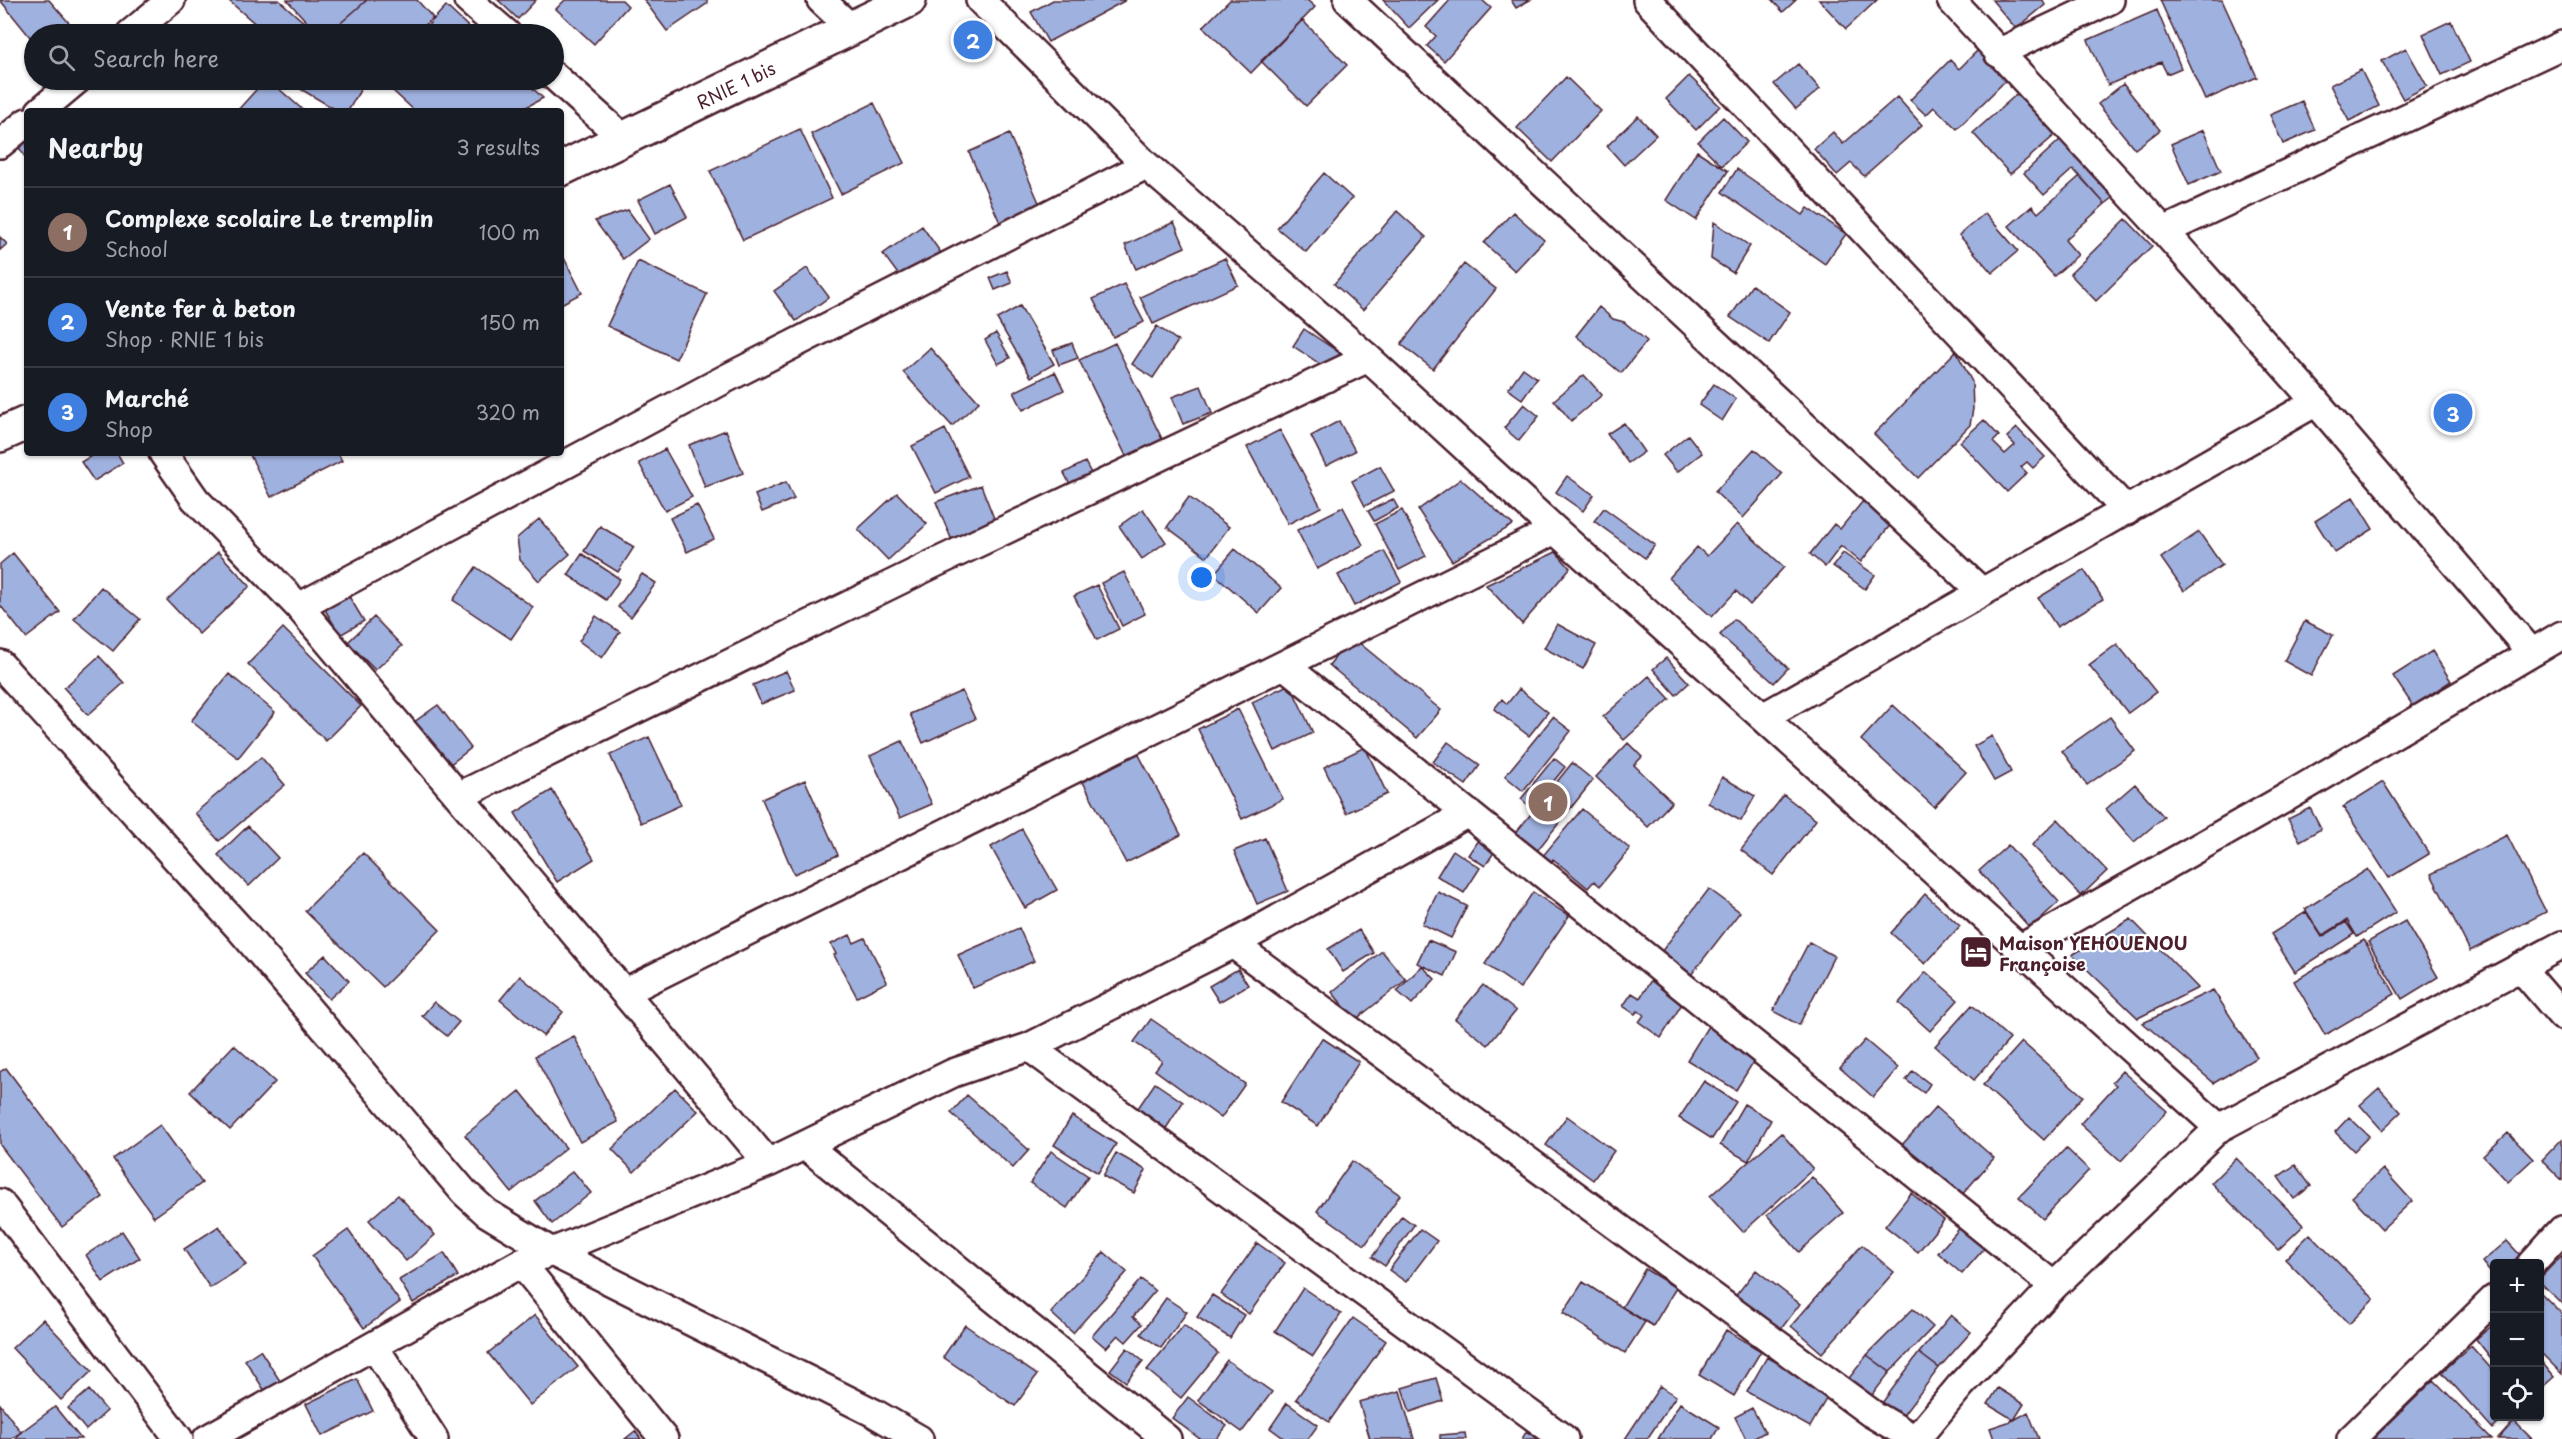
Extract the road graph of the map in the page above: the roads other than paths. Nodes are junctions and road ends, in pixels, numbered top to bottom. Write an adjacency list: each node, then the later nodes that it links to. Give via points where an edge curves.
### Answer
1 (171, 0): 10 (street)
2 (468, 0): 11 (street)
3 (820, 0): 12 (street)
4 (909, 0): 12 (main road, RNIE 1 bis)
5 (980, 0): 21 (street)
6 (1347, 0): 31 (street)
7 (1647, 0): 29 (street)
8 (1951, 0): 14 (street)
9 (2110, 0): 14 (street)
10 (142, 24)
11 (496, 24)
12 (851, 28): 19 (main road, RNIE 1 bis)
13 (2562, 45): 23 (street)
14 (1998, 53): 23 (street)
15 (564, 85): 19 (street)
16 (65, 90): 17 (street)
17 (44, 108)
18 (24, 124): 20 (street)
19 (624, 139): 22 (main road, RNIE 1 bis)
20 (0, 144)
21 (1146, 165): 24 (street); 32 (street, via 727,378)
22 (564, 168)
23 (2164, 231): 25 (street)
24 (1368, 358): 30 (street); 38 (street, via 929,566)
25 (2316, 402): 29 (street); 34 (street)
26 (24, 424): 27 (main road)
27 (0, 435)
28 (166, 456): 32 (street, via 195,499)
29 (2127, 511): 31 (street)
30 (1555, 530): 36 (street); 37 (street)
31 (1982, 592): 37 (street)
32 (299, 607): 38 (street)
33 (2562, 635): 34 (street)
34 (2531, 652): 42 (street, via 2282,800)
35 (0, 664): 52 (street, via 240,929 464,1192 487,1213)
36 (1284, 665): 39 (street); 44 (street)
37 (1763, 717): 42 (street)
38 (459, 796): 44 (street)
39 (1468, 813): 40 (street); 55 (street)
40 (1233, 944): 46 (street); 65 (street, via 1871,1413)
41 (2562, 945): 43 (street)
42 (2021, 948): 47 (street)
43 (2520, 968): 45 (street); 47 (street)
44 (625, 992): 49 (street)
45 (2562, 1016)
46 (1029, 1047): 48 (street, via 952,1073); 64 (street)
47 (2219, 1128): 55 (street)
48 (805, 1145): 49 (street); 63 (street)
49 (768, 1163): 52 (street)
50 (0, 1203): 58 (street)
51 (2562, 1230): 53 (street)
52 (552, 1252): 54 (street); 62 (street)
53 (2535, 1259)
54 (521, 1263): 57 (street); 61 (street)
55 (2055, 1286): 65 (street, via 1961,1385)
56 (2490, 1303): 66 (street)
57 (374, 1346): 59 (street); 60 (street)
58 (179, 1439)
59 (207, 1439)
60 (434, 1439)
61 (664, 1439)
62 (920, 1439)
63 (1167, 1439)
64 (1564, 1439)
65 (1916, 1439)
66 (2351, 1439)

